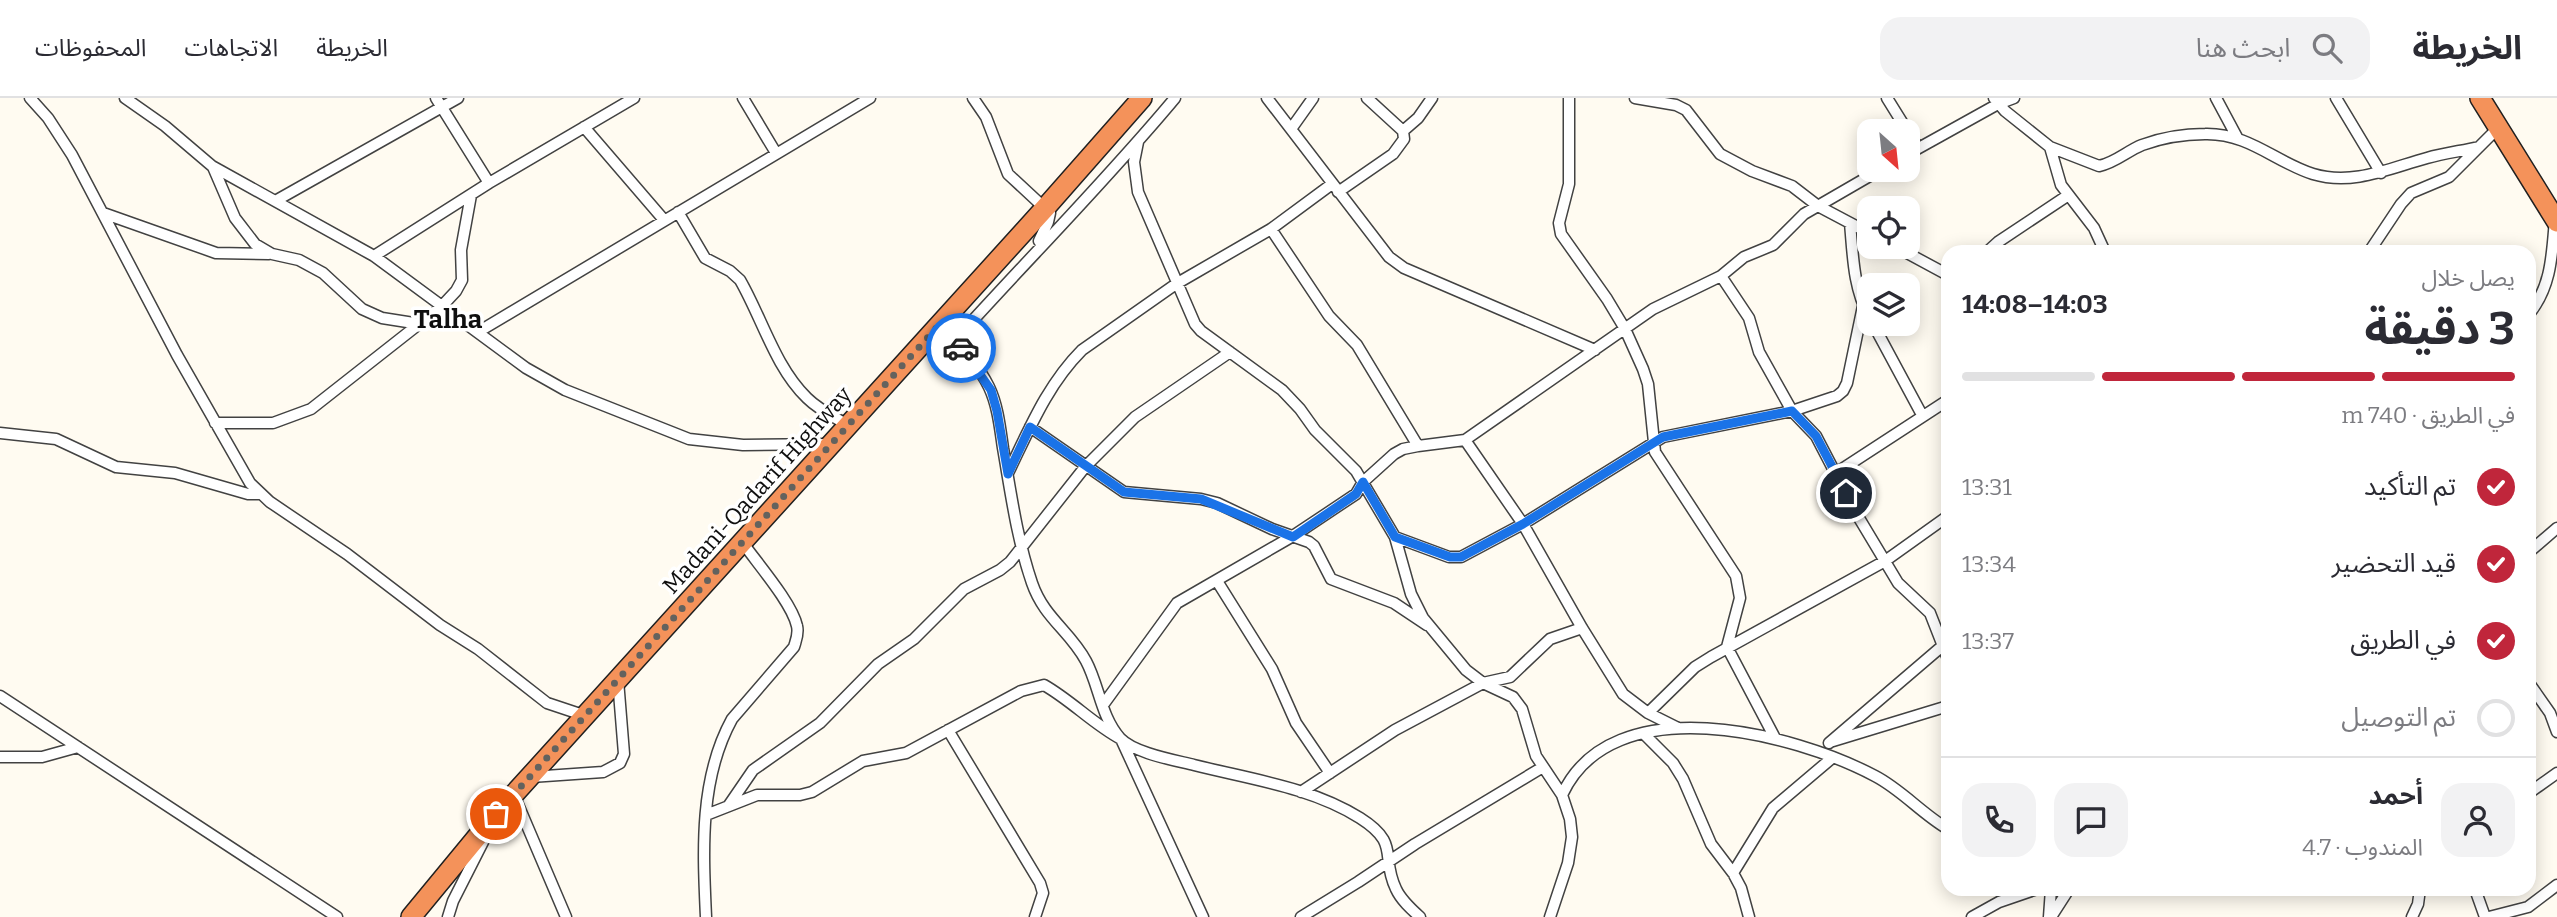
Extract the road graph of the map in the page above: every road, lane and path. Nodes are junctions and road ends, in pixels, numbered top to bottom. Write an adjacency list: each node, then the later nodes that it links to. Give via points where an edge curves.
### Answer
1 (30, 98): 46 (street, via 54,127)
2 (125, 98): 34 (street)
3 (458, 98): 22 (street)
4 (634, 98): 24 (street)
5 (743, 98): 33 (street)
6 (870, 98): 33 (street)
7 (973, 98): 43 (street, via 986,117 1008,174)
8 (1142, 98): 43 (highway, Madani-Qadarif Highway)
9 (1175, 98): 29 (street)
10 (1267, 98): 26 (street)
11 (1313, 98): 26 (street)
12 (1367, 98): 27 (street)
13 (1432, 98): 27 (street)
14 (1569, 98): 66 (street, via 1569,184 1559,223 1561,234)
15 (1635, 98): 42 (street, via 1686,110 1720,154 1792,186)
16 (1887, 98): 23 (street)
17 (2014, 98): 21 (street)
18 (2216, 98): 28 (street)
19 (2336, 98): 35 (street)
20 (2480, 98): 25 (highway)
21 (1996, 101): 30 (street); 31 (street)
22 (439, 103): 37 (street); 41 (street)
23 (1897, 119)
24 (584, 127): 37 (street); 47 (street)
25 (2498, 128): 32 (street); 45 (highway)
26 (1291, 130): 38 (street)
27 (1403, 131): 38 (street, via 1402,145 1393,154)
28 (2238, 139): 31 (street, via 2183,136 2143,145 2099,166); 35 (street, via 2315,174)
29 (1138, 142): 54 (street); 60 (street, via 1133,162 1138,192)
30 (1920, 147)
31 (2050, 147): 40 (street)
32 (2479, 147): 35 (street); 53 (street, via 2449,177 2411,193)
33 (776, 153): 44 (street)
34 (212, 166): 41 (street); 55 (street, via 235,218 255,244)
35 (2381, 173)
36 (1859, 182): 42 (street)
37 (489, 183): 39 (street)
38 (1335, 188): 50 (street); 71 (street, via 1381,248 1404,268)
39 (471, 195): 56 (street); 63 (street, via 461,250 462,280)
40 (2067, 196): 51 (street); 52 (street)
41 (277, 200): 56 (street)
42 (1818, 206): 48 (street); 59 (street, via 1773,246 1744,257)
43 (1046, 207): 54 (street, via 1050,217); 65 (highway, Madani-Qadarif Highway)
44 (678, 212): 47 (street); 77 (street, via 705,258 740,280 784,367 805,396)
45 (2553, 212): 62 (street, via 2551,268)
46 (103, 213): 55 (street, via 216,253); 76 (street)
47 (664, 220): 67 (street)
48 (1850, 223): 49 (street); 61 (street)
49 (1857, 227)
50 (1271, 229): 60 (street); 83 (street, via 1329,316 1363,353)
51 (1995, 245)
52 (2102, 245)
53 (2375, 245)
54 (1035, 251): 70 (street)
55 (272, 254): 64 (street, via 299,260 323,273 362,309 382,318)
56 (374, 256): 63 (street)
57 (1918, 259): 58 (street)
58 (1941, 271)
59 (1721, 276): 66 (street, via 1666,301); 74 (street, via 1749,318 1759,352)
60 (1176, 284): 72 (street, via 1195,324); 78 (street, via 1082,350 1044,398)
61 (1857, 285)
62 (2536, 305)
63 (442, 306): 64 (street); 67 (street)
64 (420, 324): 76 (street, via 310,409 273,423)
65 (940, 324): 70 (street); 77 (highway, Madani-Qadarif Highway)
66 (1625, 329): 71 (street); 81 (street, via 1647,384)
67 (478, 332): 82 (street, via 565,390 689,439 743,445)
68 (1857, 332): 74 (street, via 1843,391)
69 (1879, 336): 75 (street)
70 (955, 340): 86 (street, via 991,390)
71 (1595, 350): 80 (street)
72 (1230, 352): 84 (street, via 1135,417); 87 (street, via 1282,390)
73 (1941, 404): 75 (street)
74 (1792, 411): 81 (street); 85 (street, via 1816,436)
75 (1922, 415): 85 (street)
76 (215, 423): 88 (street)
77 (848, 425): 82 (highway, Madani-Qadarif Highway)
78 (1030, 427): 84 (street); 86 (street)
79 (0, 433): 88 (street, via 56,439 116,467 175,473)
80 (1465, 440): 83 (street); 90 (street)
81 (1653, 442): 90 (street); 103 (street, via 1660,460 1736,576 1740,598)
82 (831, 444): 94 (highway, Madani-Qadarif Highway)
83 (1418, 446): 87 (street, via 1394,454)
84 (1084, 467): 92 (street, via 1124,492 1201,499); 96 (street)
85 (1836, 473): 97 (street)
86 (1008, 474): 96 (street)
87 (1363, 482): 92 (street, via 1356,494); 93 (street)
88 (260, 494): 111 (street, via 547,703)
89 (1941, 521): 97 (street)
90 (1523, 524): 93 (street, via 1461,557); 100 (street)
91 (2557, 528): 95 (street)
92 (1293, 537): 98 (street); 99 (street, via 1314,546 1331,579 1394,603)
93 (1395, 537): 99 (street, via 1416,607)
94 (743, 543): 104 (highway, Madani-Qadarif Highway); 133 (street, via 792,612 797,636 724,732)
95 (2536, 546)
96 (1022, 548): 108 (street, via 1040,601 1086,660); 131 (street, via 1000,570 964,589 935,620 878,664 820,723 753,770)
97 (1885, 561): 101 (street, via 1903,590 1930,613); 103 (street)
98 (1217, 581): 108 (street, via 1170,610); 124 (street, via 1272,668 1296,723)
99 (1430, 626): 105 (street, via 1466,670)
100 (1581, 628): 105 (street, via 1550,639 1510,677); 110 (street, via 1623,694)
101 (1941, 635)
102 (1941, 646): 118 (street)
103 (1727, 647): 110 (street, via 1695,667); 116 (street)
104 (618, 680): 111 (highway, Madani-Qadarif Highway); 126 (street, via 624,754 620,763 603,772)
105 (1483, 683): 123 (street, via 1513,698 1522,709); 124 (street, via 1395,730)
106 (2536, 693): 114 (street)
107 (0, 696): 119 (street)
108 (1103, 705): 117 (street)
109 (1941, 708): 118 (street)
110 (1648, 713): 112 (street)
111 (586, 716): 126 (highway, Madani-Qadarif Highway)
112 (1678, 727): 115 (street); 116 (street)
113 (948, 730): 117 (street, via 1021,691 1044,685); 131 (street, via 906,753 863,761 812,792 757,795); 149 (street, via 1040,883 1043,893)
114 (2557, 732)
115 (1644, 734): 130 (street, via 1592,756 1576,770); 136 (street, via 1673,763 1711,844)
116 (1775, 738): 120 (street)
117 (1121, 739): 128 (street, via 1173,760); 150 (street)
118 (1829, 743): 120 (street)
119 (78, 747): 121 (street, via 42,757); 144 (street)
120 (1810, 748): 122 (street)
121 (0, 757)
122 (1832, 758): 134 (street, via 1875,776); 136 (street, via 1773,808)
123 (1543, 767): 130 (street); 135 (street)
124 (1330, 773): 128 (street)
125 (2557, 773): 127 (street)
126 (530, 777): 129 (highway, Madani-Qadarif Highway)
127 (2536, 788)
128 (1301, 792): 135 (street, via 1378,830)
129 (514, 795): 132 (highway, Madani-Qadarif Highway); 147 (street)
130 (1562, 795): 153 (street, via 1572,837 1569,863)
131 (729, 805): 133 (street)
132 (496, 814): 145 (highway, Madani-Qadarif Highway); 146 (street)
133 (706, 815): 148 (street)
134 (1941, 825)
135 (1390, 859): 151 (street); 152 (street, via 1395,889)
136 (1733, 873): 154 (street)
137 (2557, 885): 143 (street)
138 (2017, 896): 155 (street)
139 (2051, 896): 156 (street)
140 (2064, 896): 156 (street)
141 (2418, 896): 157 (street)
142 (2478, 896): 158 (street)
143 (2528, 907): 158 (street); 159 (street)
144 (337, 917)
145 (411, 917)
146 (448, 917)
147 (566, 917)
148 (706, 917)
149 (1035, 917)
150 (1203, 917)
151 (1300, 917)
152 (1420, 917)
153 (1550, 917)
154 (1749, 917)
155 (1972, 917)
156 (2050, 917)
157 (2413, 917)
158 (2487, 917)
159 (2535, 917)

